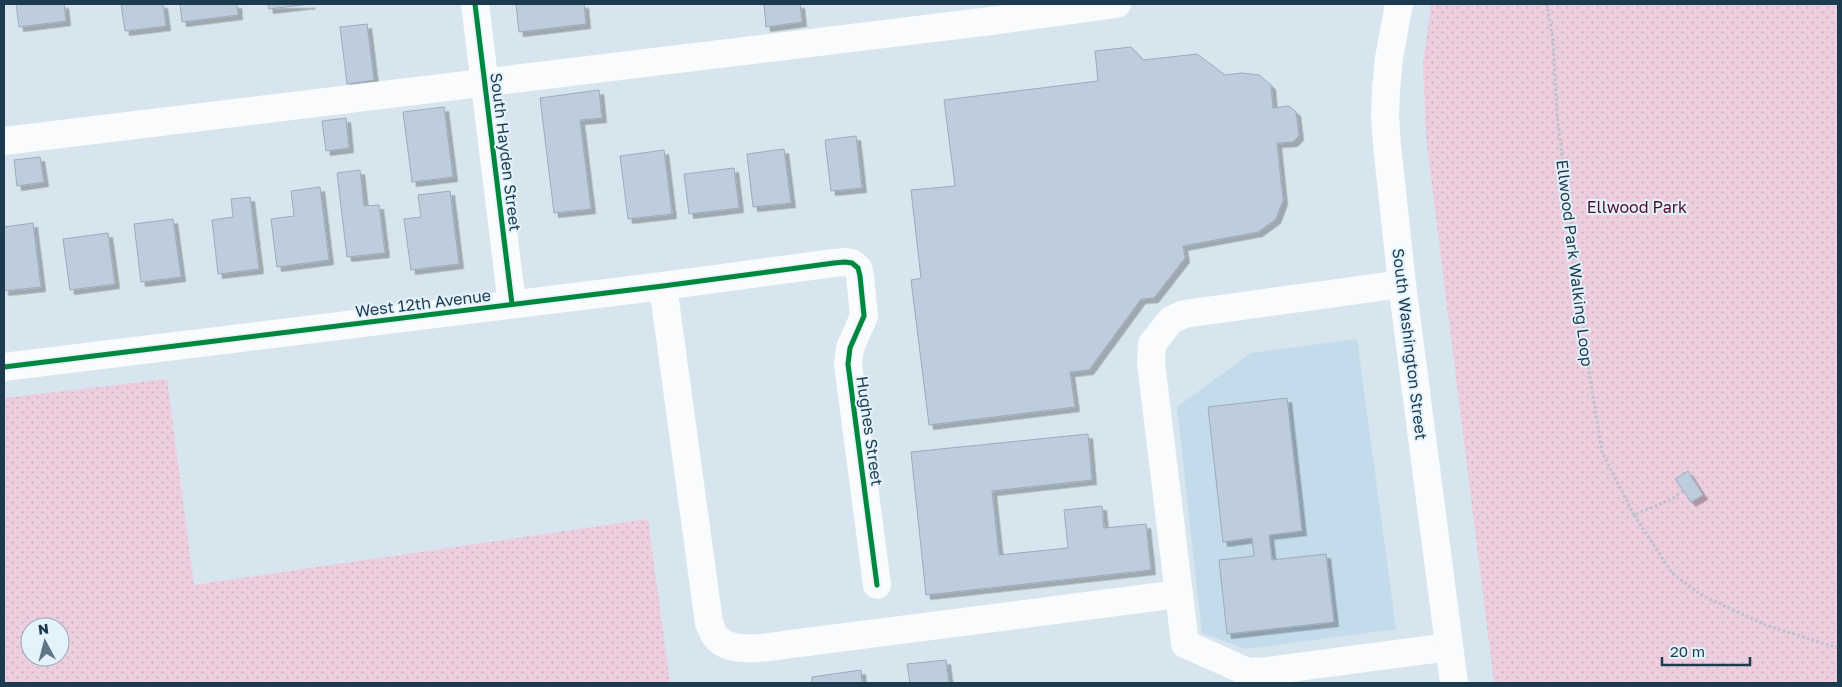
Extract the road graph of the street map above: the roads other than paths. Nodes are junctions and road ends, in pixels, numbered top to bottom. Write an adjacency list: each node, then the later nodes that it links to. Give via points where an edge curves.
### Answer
1 (475, 4): 4 (street, South Hayden Street)
2 (1117, 4): 4 (street)
3 (1399, 4): 7 (street, South Washington Street, via 1389,58 1385,114)
4 (484, 83): 5 (street); 9 (street, South Hayden Street)
5 (4, 140)
6 (845, 262): 8 (street, West 12th Avenue); 11 (street, Hughes Street, via 858,268 864,307 848,364)
7 (1402, 284): 12 (street, via 1184,314 1171,320 1152,344 1151,363); 13 (street, South Washington Street)
8 (663, 286): 9 (street, West 12th Avenue); 12 (street, via 709,623 716,637 728,646 746,649)
9 (512, 304): 10 (street, West 12th Avenue)
10 (4, 367)
11 (878, 585)
12 (1179, 594): 13 (street, via 1185,644 1248,672)
13 (1449, 648): 14 (street, South Washington Street)
14 (1454, 683)

